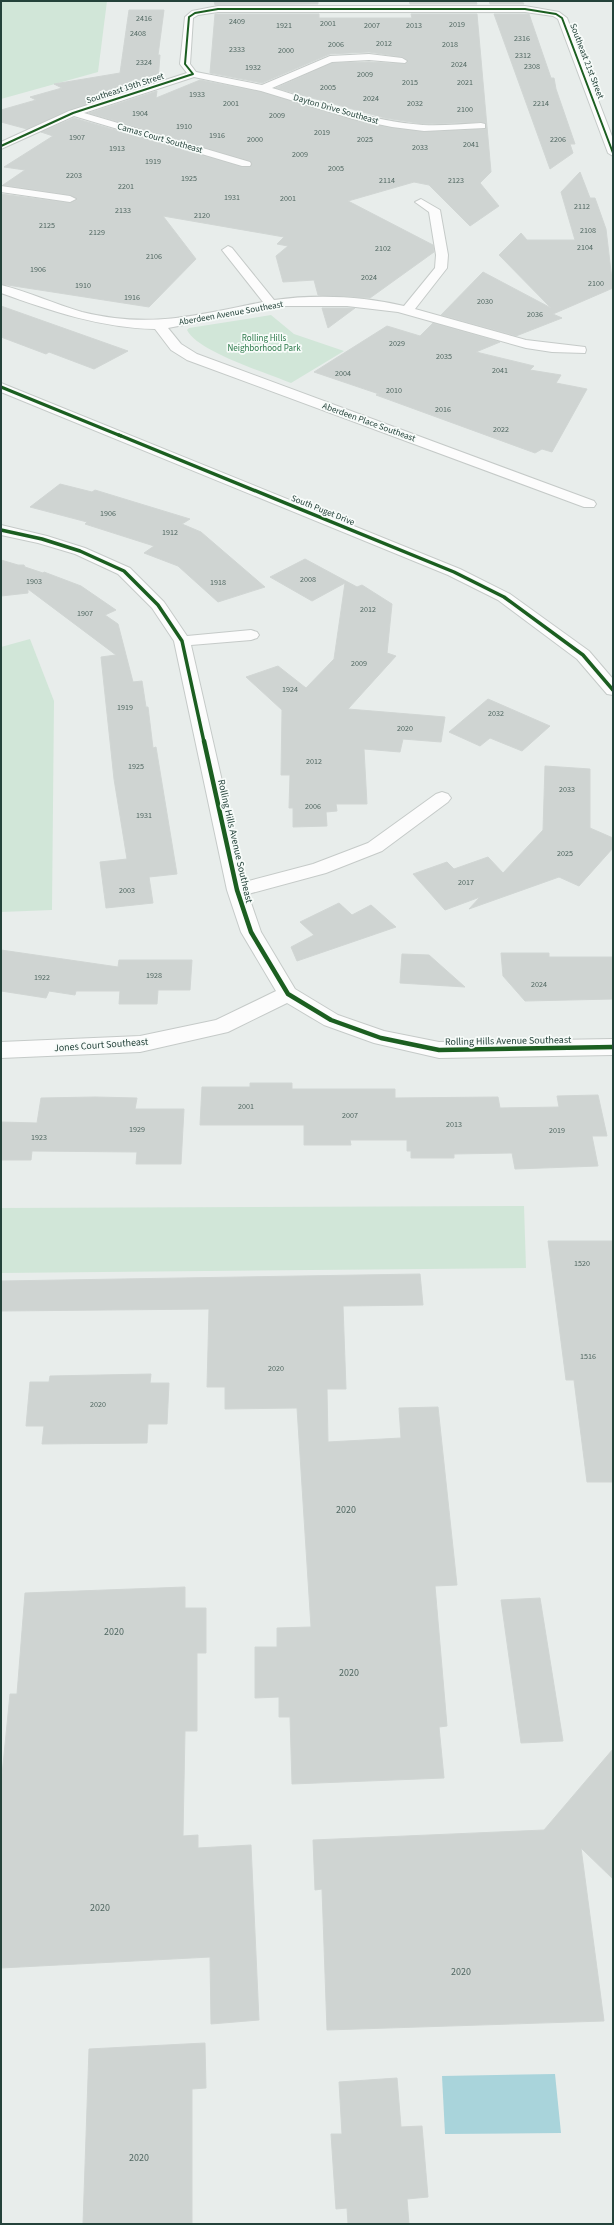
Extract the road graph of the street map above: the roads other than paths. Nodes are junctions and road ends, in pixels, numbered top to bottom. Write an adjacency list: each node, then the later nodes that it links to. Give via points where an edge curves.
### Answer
1 (365, 5): 3 (street, via 218,9 195,13 189,17 185,64); 8 (street, Southeast 21st Street, via 541,11 556,14 562,18)
2 (402, 61): 4 (street, via 369,57 330,59)
3 (193, 74): 4 (street, Dayton Drive Southeast); 5 (street, Southeast 19th Street)
4 (263, 88): 6 (street, Dayton Drive Southeast, via 357,117 392,124 424,128)
5 (73, 113): 7 (street, Southeast 19th Street); 9 (street, Camas Court Southeast)
6 (481, 126)
7 (1, 146)
8 (613, 153)
9 (246, 164)
10 (1, 189): 11 (street)
11 (70, 199)
12 (422, 202): 16 (street, via 434,210 442,255 441,268)
13 (228, 250): 15 (street)
14 (1, 289): 17 (street, Aberdeen Avenue Southeast, via 64,311 98,319)
15 (271, 304): 16 (street, Aberdeen Avenue Southeast, via 347,302); 17 (street, Aberdeen Avenue Southeast)
16 (408, 309): 18 (street, Aberdeen Avenue Southeast, via 512,342 547,349)
17 (159, 325): 20 (street, Aberdeen Place Southeast, via 176,347 192,357)
18 (580, 350)
19 (1, 387): 24 (street, South Puget Drive, via 454,572 504,597 583,655)
20 (589, 504)
21 (1, 530): 23 (street, Rolling Hills Avenue Southeast, via 80,551 124,571 158,605)
22 (251, 635): 23 (street)
23 (182, 641): 26 (street, Rolling Hills Avenue Southeast)
24 (613, 690)
25 (442, 798): 26 (street, via 375,847 319,869)
26 (237, 890): 27 (street, Rolling Hills Avenue Southeast, via 251,932)
27 (288, 994): 28 (street, Rolling Hills Avenue Southeast, via 331,1020 381,1038 439,1050); 29 (street, Jones Court Southeast, via 221,1027 140,1044)
28 (613, 1047)
29 (1, 1050)

